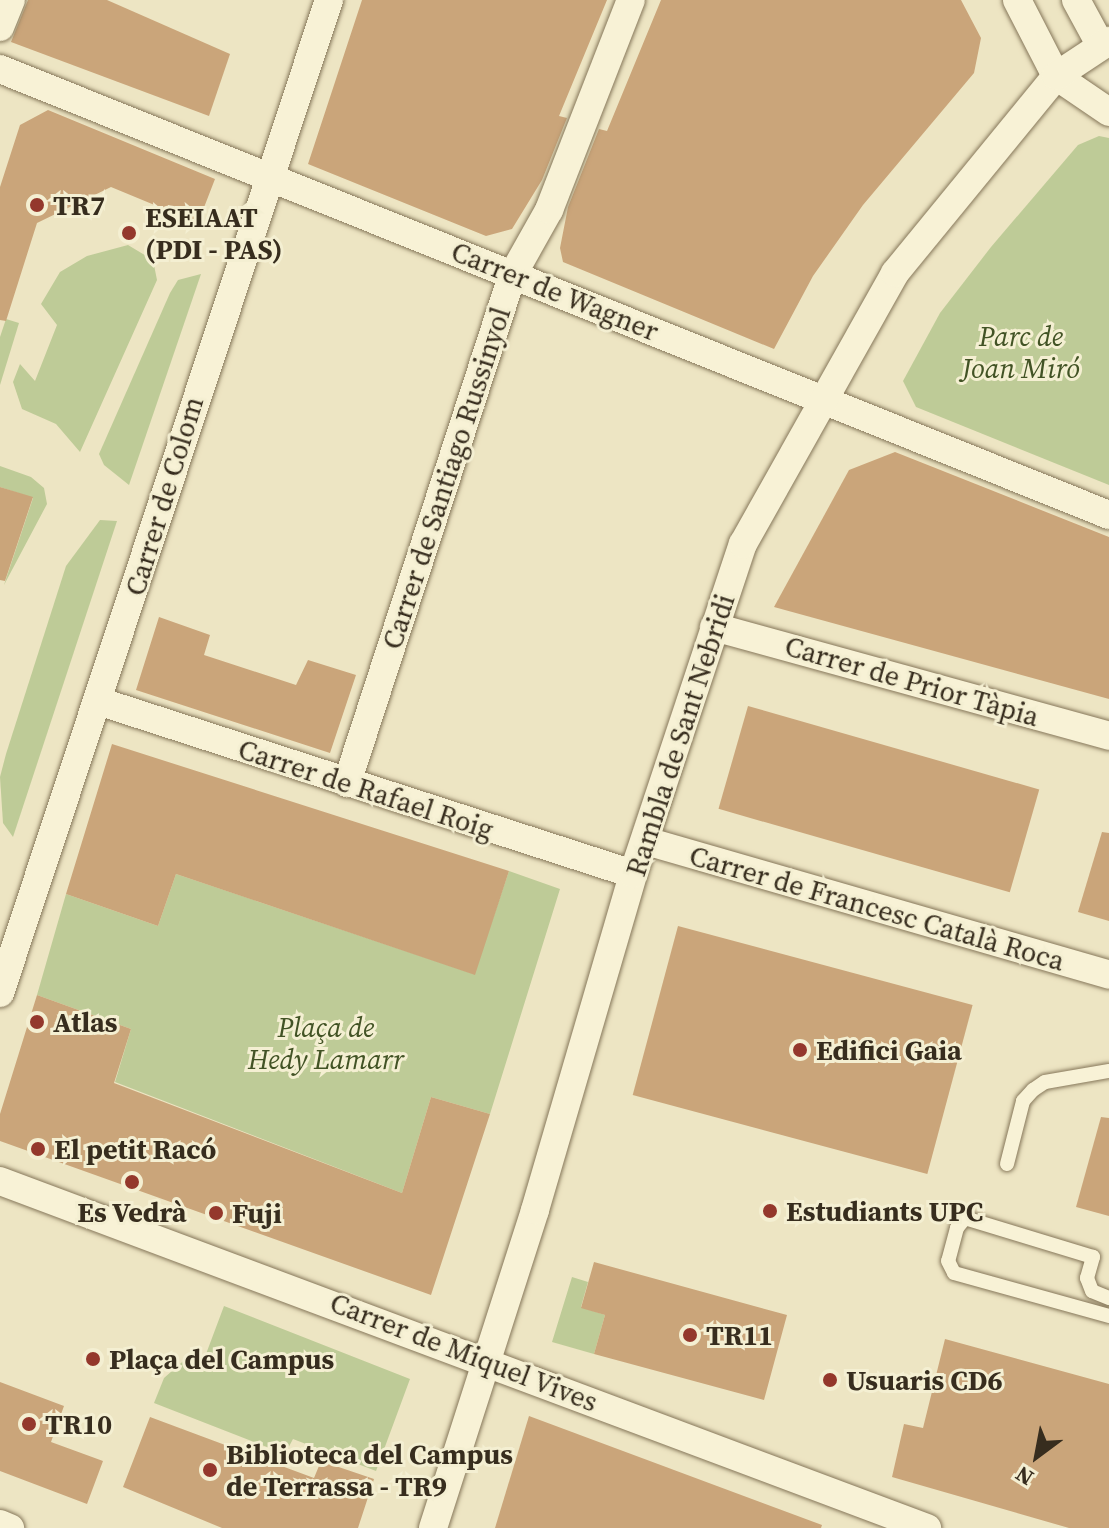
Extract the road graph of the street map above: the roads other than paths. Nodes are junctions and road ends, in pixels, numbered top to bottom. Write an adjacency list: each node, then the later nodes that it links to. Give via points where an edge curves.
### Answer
1 (11, 0): 6 (street)
2 (329, 0): 11 (street, Carrer de Colom)
3 (631, 0): 12 (street, Carrer de Santiago Russinyol, via 549,210)
4 (1017, 0): 9 (street)
5 (1076, 0): 7 (street)
6 (0, 27)
7 (1105, 44): 9 (street, Rambla de Sant Nebridi)
8 (0, 69): 11 (street, Carrer de Wagner)
9 (1056, 76): 10 (street); 13 (street, Rambla de Sant Nebridi, via 895,273)
10 (1109, 112)
11 (269, 173): 12 (street, Carrer de Wagner); 16 (street, Carrer de Colom)
12 (512, 276): 13 (street, Carrer de Wagner); 18 (street, Carrer de Santiago Russinyol)
13 (823, 401): 14 (street, Carrer de Wagner); 15 (street, Rambla de Sant Nebridi, via 743,544)
14 (1109, 515)
15 (714, 627): 17 (street, Carrer de Prior Tàpia); 19 (street, Rambla de Sant Nebridi)
16 (98, 701): 18 (street, Carrer de Rafael Roig); 22 (street, Carrer de Colom)
17 (1109, 736)
18 (347, 783): 20 (street, Carrer de Rafael Roig)
19 (646, 841): 20 (street, Rambla de Sant Nebridi); 21 (street, Carrer de Francesc Català Roca)
20 (633, 874): 28 (street, Rambla de Sant Nebridi, via 535,1210)
21 (1109, 975)
22 (0, 993)
23 (1109, 1071): 24 (lane, via 1045,1082 1033,1090 1023,1101)
24 (1007, 1164)
25 (0, 1181): 28 (street, Carrer de Miquel Vives)
26 (1109, 1298): 27 (lane, via 1092,1291 1087,1278 1093,1257 965,1218 957,1228 948,1261 954,1273)
27 (1109, 1316)
28 (484, 1359): 31 (street, Rambla de Sant Nebridi); 32 (street, Carrer de Miquel Vives)
29 (0, 1524): 30 (street)
30 (10, 1528)
31 (433, 1528)
32 (927, 1528)

